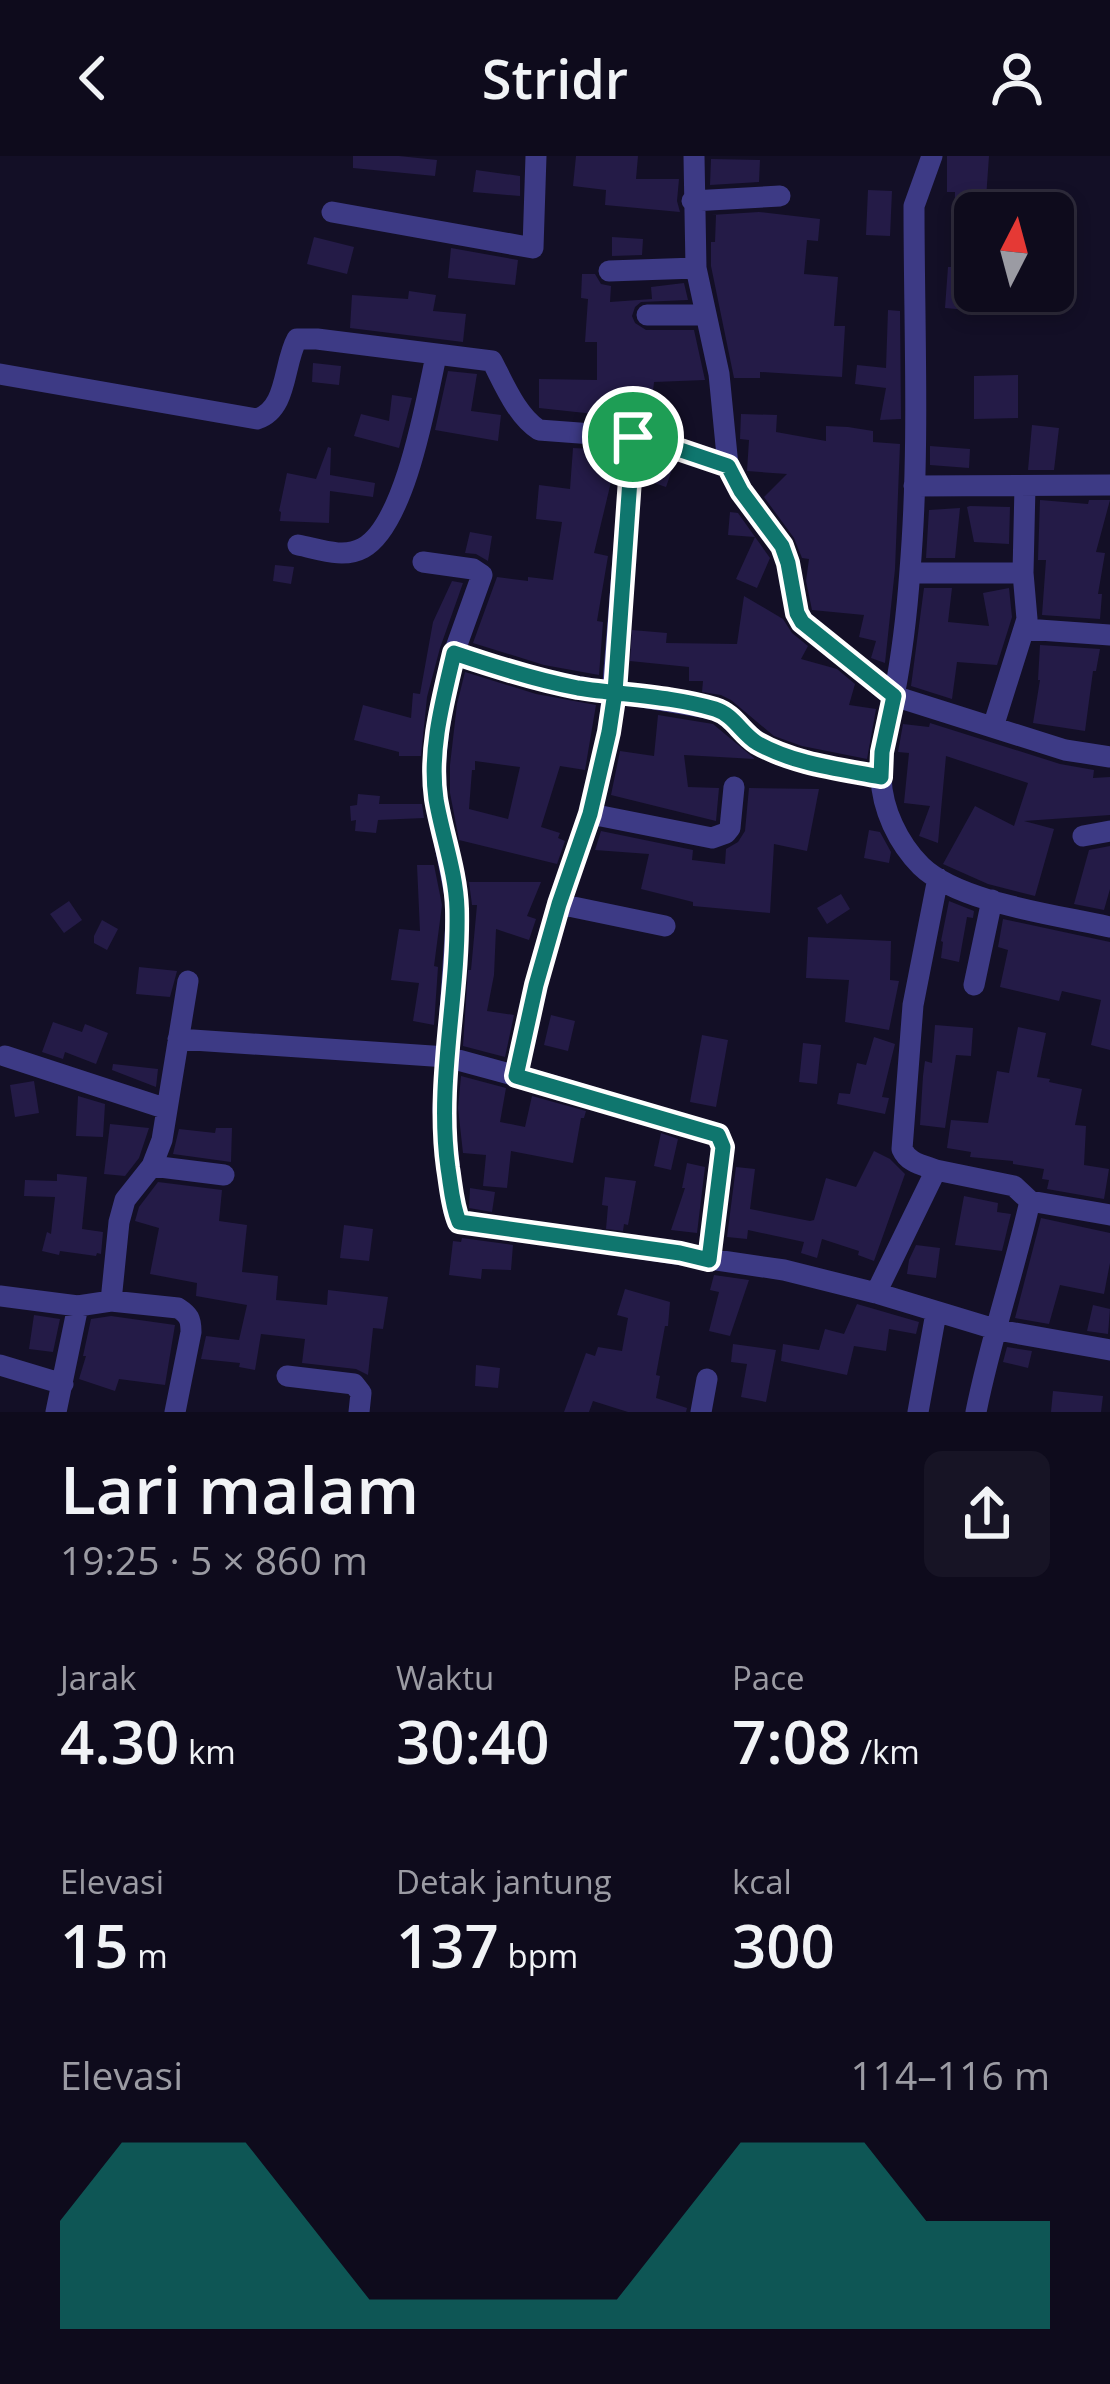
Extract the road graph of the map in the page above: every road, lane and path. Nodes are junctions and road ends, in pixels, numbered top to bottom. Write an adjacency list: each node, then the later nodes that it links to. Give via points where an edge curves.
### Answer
1 (536, 156): 6 (street, via 533,248)
2 (694, 156): 5 (street)
3 (932, 156): 16 (street, via 914,206)
4 (780, 196): 5 (street)
5 (692, 201): 7 (street)
6 (332, 212)
7 (696, 268): 8 (street); 10 (street)
8 (609, 271)
9 (647, 315): 10 (street)
10 (705, 315): 14 (street)
11 (436, 356): 12 (street, via 297,339 278,404 257,419); 13 (street, via 492,362 539,430); 18 (street, via 386,524 353,552)
12 (0, 374)
13 (633, 437): 14 (street); 25 (street)
14 (728, 466): 26 (street, via 782,546 802,622)
15 (1110, 485): 17 (street)
16 (914, 486): 17 (street); 20 (street)
17 (1025, 486): 21 (street)
18 (298, 545)
19 (423, 562): 24 (street, via 482,575)
20 (910, 573): 21 (street); 26 (street)
21 (1023, 573): 22 (street)
22 (1025, 629): 23 (street); 27 (street)
23 (1110, 635)
24 (454, 653): 25 (street, via 539,680); 43 (street, via 435,764 457,906)
25 (615, 692): 29 (street, via 718,710 781,753); 31 (street)
26 (894, 696): 27 (street); 29 (street)
27 (993, 727): 28 (street)
28 (1110, 757)
29 (881, 777): 34 (street, via 902,842)
30 (734, 787): 31 (street, via 730,828 720,836)
31 (590, 814): 36 (street)
32 (1110, 831): 33 (street)
33 (1083, 836)
34 (938, 878): 35 (street); 47 (street, via 914,1005 902,1149)
35 (992, 900): 38 (street); 40 (street)
36 (559, 904): 37 (street); 44 (street)
37 (665, 926)
38 (1110, 927)
39 (188, 981): 41 (street)
40 (974, 985)
41 (178, 1039): 43 (street); 45 (street)
42 (5, 1057): 45 (street)
43 (447, 1057): 44 (street); 51 (street, via 442,1109 459,1222)
44 (516, 1076): 51 (street, via 718,1135)
45 (166, 1109): 46 (street)
46 (152, 1166): 48 (street); 54 (street, via 125,1200)
47 (937, 1169): 49 (street, via 1014,1186); 52 (street)
48 (224, 1175)
49 (1030, 1201): 50 (street); 57 (street)
50 (1110, 1215)
51 (709, 1260): 52 (street)
52 (876, 1293): 56 (street)
53 (0, 1296): 55 (street)
54 (111, 1301): 55 (street); 64 (street, via 187,1313 191,1332)
55 (79, 1306): 62 (street)
56 (936, 1312): 57 (street); 67 (street)
57 (998, 1330): 58 (street); 68 (street)
58 (1110, 1350)
59 (0, 1365): 62 (street)
60 (287, 1376): 65 (street, via 354,1384)
61 (707, 1379): 66 (street)
62 (63, 1384): 63 (street)
63 (56, 1412)
64 (175, 1412)
65 (359, 1412)
66 (701, 1412)
67 (918, 1412)
68 (976, 1412)

